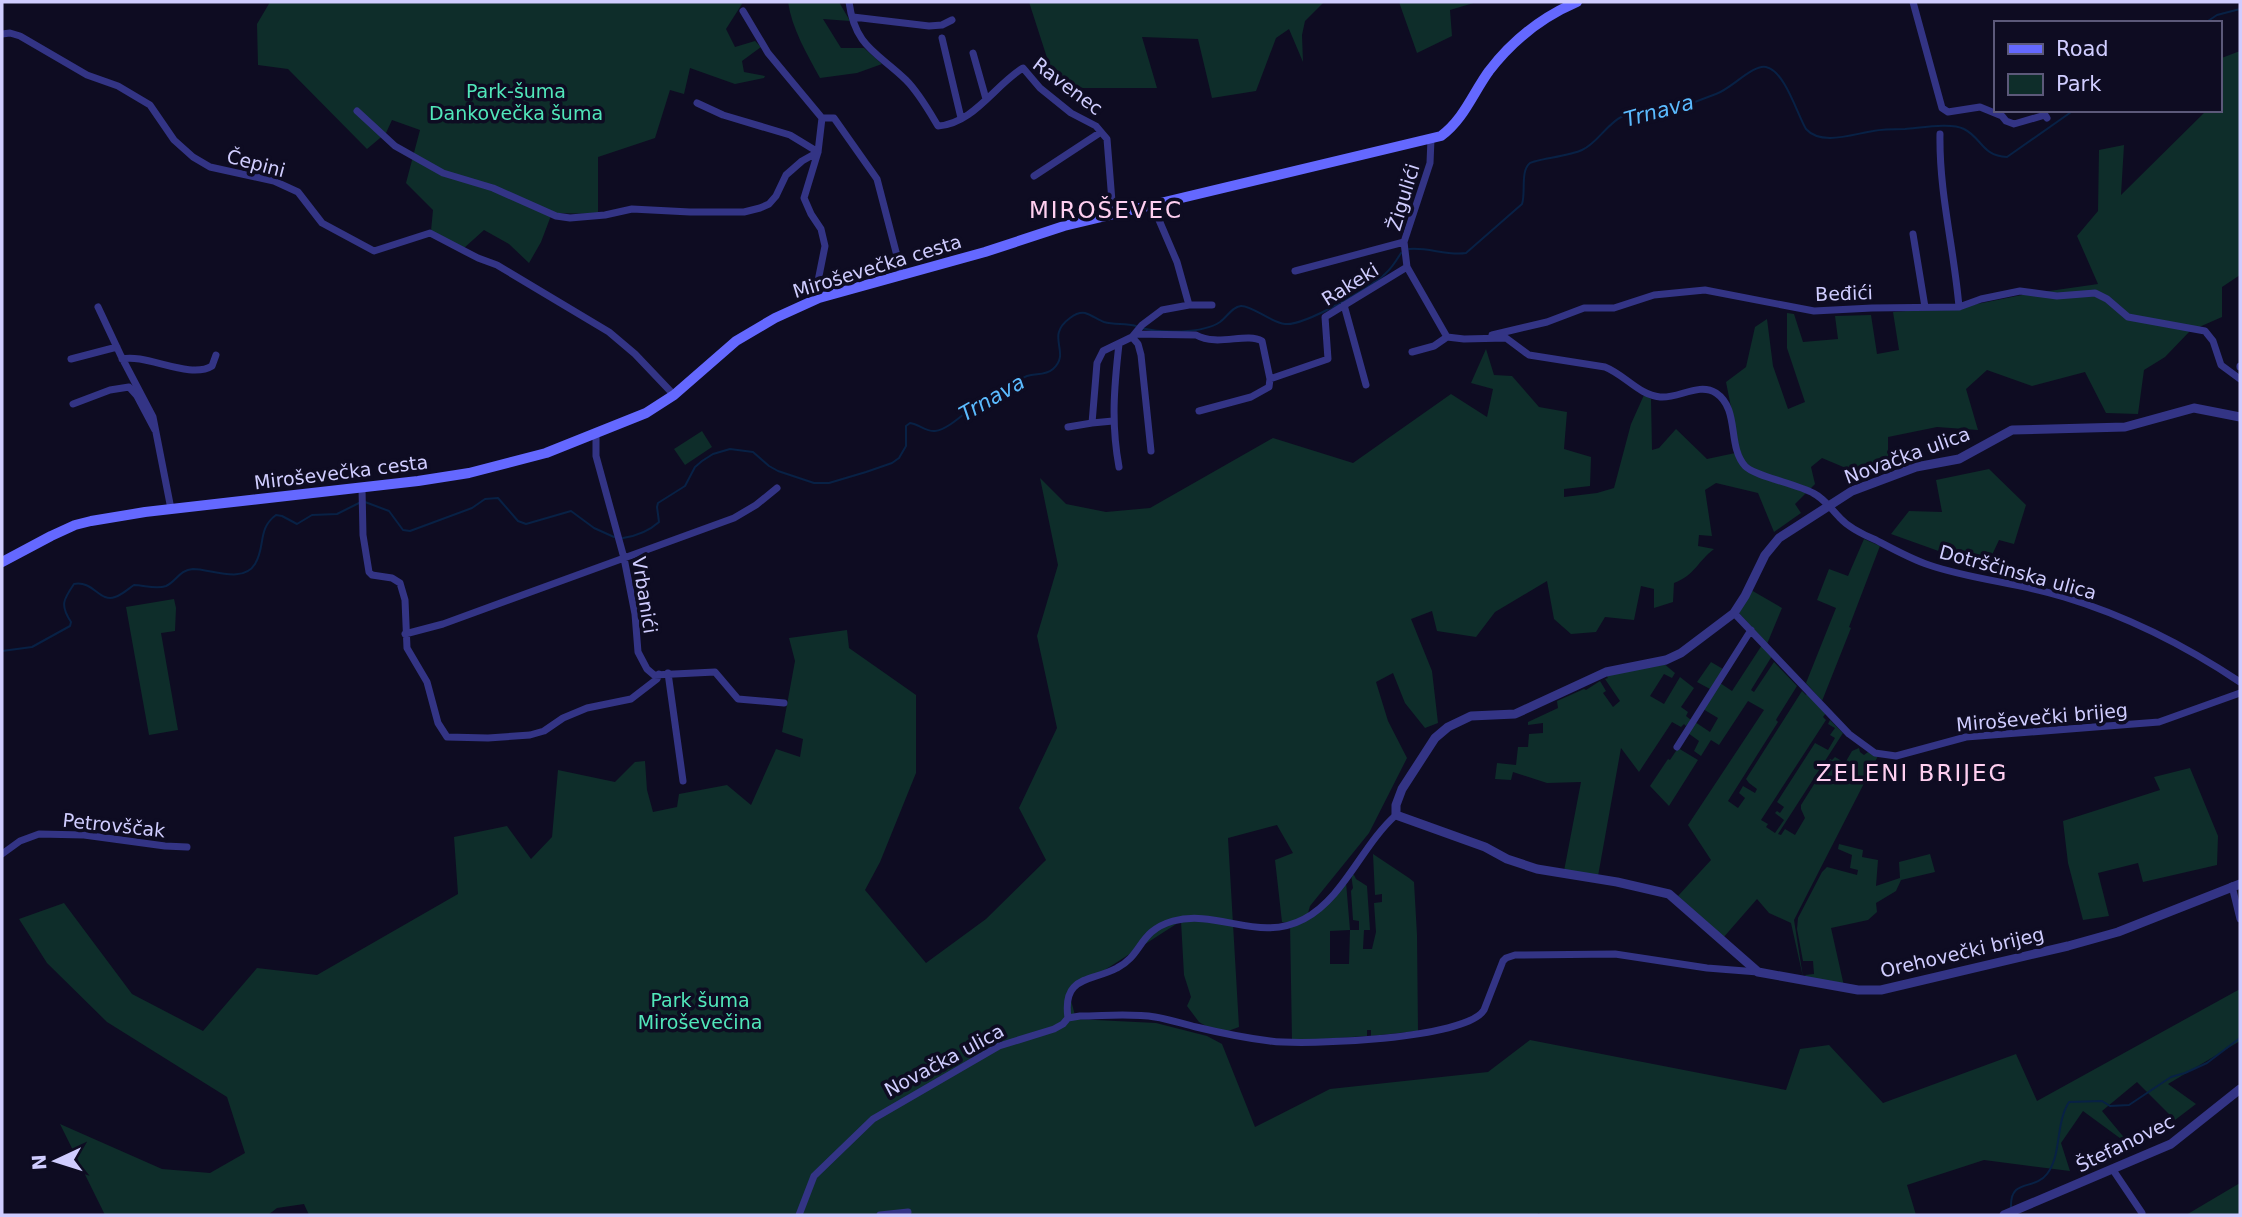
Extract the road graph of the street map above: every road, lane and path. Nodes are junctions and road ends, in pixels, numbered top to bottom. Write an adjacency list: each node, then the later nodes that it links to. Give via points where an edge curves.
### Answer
1 (849, 2): 5 (street)
2 (1577, 2): 18 (main road, Miroševečka cesta, via 1511,45 1460,118)
3 (1913, 2): 15 (street, via 1942,107 1948,112 1986,108 2014,124)
4 (743, 11): 13 (street, via 768,53)
5 (853, 17): 6 (street, via 929,26); 14 (street, via 867,48 907,81 938,126)
6 (951, 20)
7 (6, 34): 47 (street, Čepini, via 20,36 150,105 174,140 210,167 274,181 298,192 322,223 374,251 430,233 497,265 609,332)
8 (942, 38): 14 (street)
9 (973, 53): 10 (street)
10 (986, 99): 14 (street, Ravenec); 16 (street, Ravenec, via 1023,68 1040,88)
11 (697, 103): 19 (street, via 790,135)
12 (357, 111): 19 (street, via 395,146 436,170 570,218 632,209 744,212 760,208 776,196 786,175)
13 (822, 118): 19 (street); 27 (street, via 834,118 877,179)
14 (961, 118)
15 (2047, 118)
16 (1101, 132): 20 (street); 22 (street, Ravenec, via 1107,139)
17 (1940, 134): 34 (street, via 1945,215)
18 (1431, 139): 21 (main road, Miroševečka cesta); 24 (street, Žigulići, via 1430,163)
19 (818, 152): 28 (street, via 804,198 825,246)
20 (1034, 176)
21 (1153, 206): 22 (main road, Miroševečka cesta); 30 (street)
22 (1113, 214): 27 (main road, Miroševečka cesta)
23 (1913, 234): 33 (street)
24 (1405, 247): 25 (street, Žigulići); 26 (street)
25 (1407, 267): 31 (street, Rakeki); 36 (street, Žigulići)
26 (1295, 271)
27 (902, 275): 28 (main road, Miroševečka cesta)
28 (819, 298): 47 (main road, Miroševečka cesta, via 736,341)
29 (1212, 304): 30 (street)
30 (1189, 305): 35 (street, via 1162,310)
31 (1345, 305): 44 (street, Rakeki, via 1325,317 1328,359); 46 (street)
32 (98, 307): 39 (street)
33 (1925, 307): 34 (street, Beđići); 37 (street, Beđići, via 1814,311 1705,290 1654,295 1614,308 1584,308 1547,323)
34 (1959, 307): 45 (street, Beđići, via 2021,291 2057,296 2095,293 2128,317 2205,331 2221,365)
35 (1137, 332): 38 (street); 44 (street, via 1223,341 1256,338 1262,341); 56 (street)
36 (1447, 337): 37 (street); 40 (street)
37 (1481, 337): 60 (street, Dotrščinska ulica, via 1506,338 1529,355 1605,367 1642,393 1657,397 1704,389 1716,393 1728,407 1739,458 1747,469 1799,486)
38 (1119, 344): 51 (street); 52 (street, via 1103,351 1097,363)
39 (117, 347): 42 (street); 43 (street)
40 (1412, 352)
41 (216, 355): 43 (street, via 206,369)
42 (71, 359)
43 (122, 359): 54 (street, via 139,386)
44 (1269, 379): 49 (street, Rakeki, via 1269,387 1251,397)
45 (2240, 379)
46 (1366, 385)
47 (674, 395): 55 (main road, Miroševečka cesta, via 646,413)
48 (73, 404): 54 (street, via 129,387)
49 (1199, 411)
50 (2240, 417): 60 (street, Novačka ulica, via 2194,408 2117,428 2012,430 1959,459 1916,467 1859,488)
51 (1112, 421): 52 (street); 57 (street)
52 (1092, 423): 53 (street)
53 (1068, 427)
54 (155, 430): 61 (street)
55 (596, 433): 58 (main road, Miroševečka cesta, via 546,453 469,473); 62 (street, Vrbanići, via 596,456)
56 (1151, 451)
57 (1119, 467)
58 (362, 488): 61 (main road, Miroševečka cesta); 66 (street, via 369,572 400,583)
59 (776, 488): 62 (street, via 734,517)
60 (1830, 506): 64 (street, Novačka ulica, via 1779,538); 69 (street, Dotrščinska ulica, via 1866,535 1928,565 2062,596 2130,620)
61 (171, 509): 63 (main road, Miroševečka cesta, via 75,525)
62 (624, 558): 66 (street); 68 (street, Vrbanići, via 638,652 647,669)
63 (2, 562)
64 (1734, 613): 65 (street, Miroševečki brijeg); 74 (street, Novačka ulica, via 1672,658 1606,673 1515,714 1471,716 1455,722 1435,738 1402,789)
65 (1751, 630): 70 (street, Miroševečki brijeg, via 1849,734 1881,755 1896,756 1966,737 2159,722); 72 (street)
66 (405, 634): 68 (street, via 447,737 488,738 544,731 587,708 631,699)
67 (668, 673): 68 (street); 71 (street, via 715,672 738,699); 73 (street)
68 (659, 674)
69 (2240, 682)
70 (2240, 693)
71 (784, 704)
72 (1677, 747)
73 (683, 781)
74 (1396, 815): 79 (street, via 1537,869 1669,894); 80 (street, Novačka ulica, via 1329,899 1308,917 1259,929 1206,918 1166,924 1150,933 1118,968 1076,985 1067,1001)
75 (187, 847): 76 (street, Petrovščak, via 39,834)
76 (2, 854)
77 (2236, 885): 78 (street, Orehovečki brijeg); 79 (street, Orehovečki brijeg, via 2118,932 1881,990)
78 (2240, 919)
79 (1758, 972): 80 (street, via 1615,954 1515,955 1503,961 1484,1010 1471,1021 1434,1032 1342,1041 1274,1042 1152,1016)
80 (1068, 1018): 85 (street, Novačka ulica, via 1054,1029 999,1046 873,1119 814,1176)
81 (2240, 1089): 82 (street, Štefanovec, via 2171,1144)
82 (2113, 1170): 84 (street); 87 (street, Štefanovec)
83 (908, 1212): 86 (street)
84 (2142, 1213)
85 (799, 1215)
86 (880, 1215)
87 (2004, 1215)

